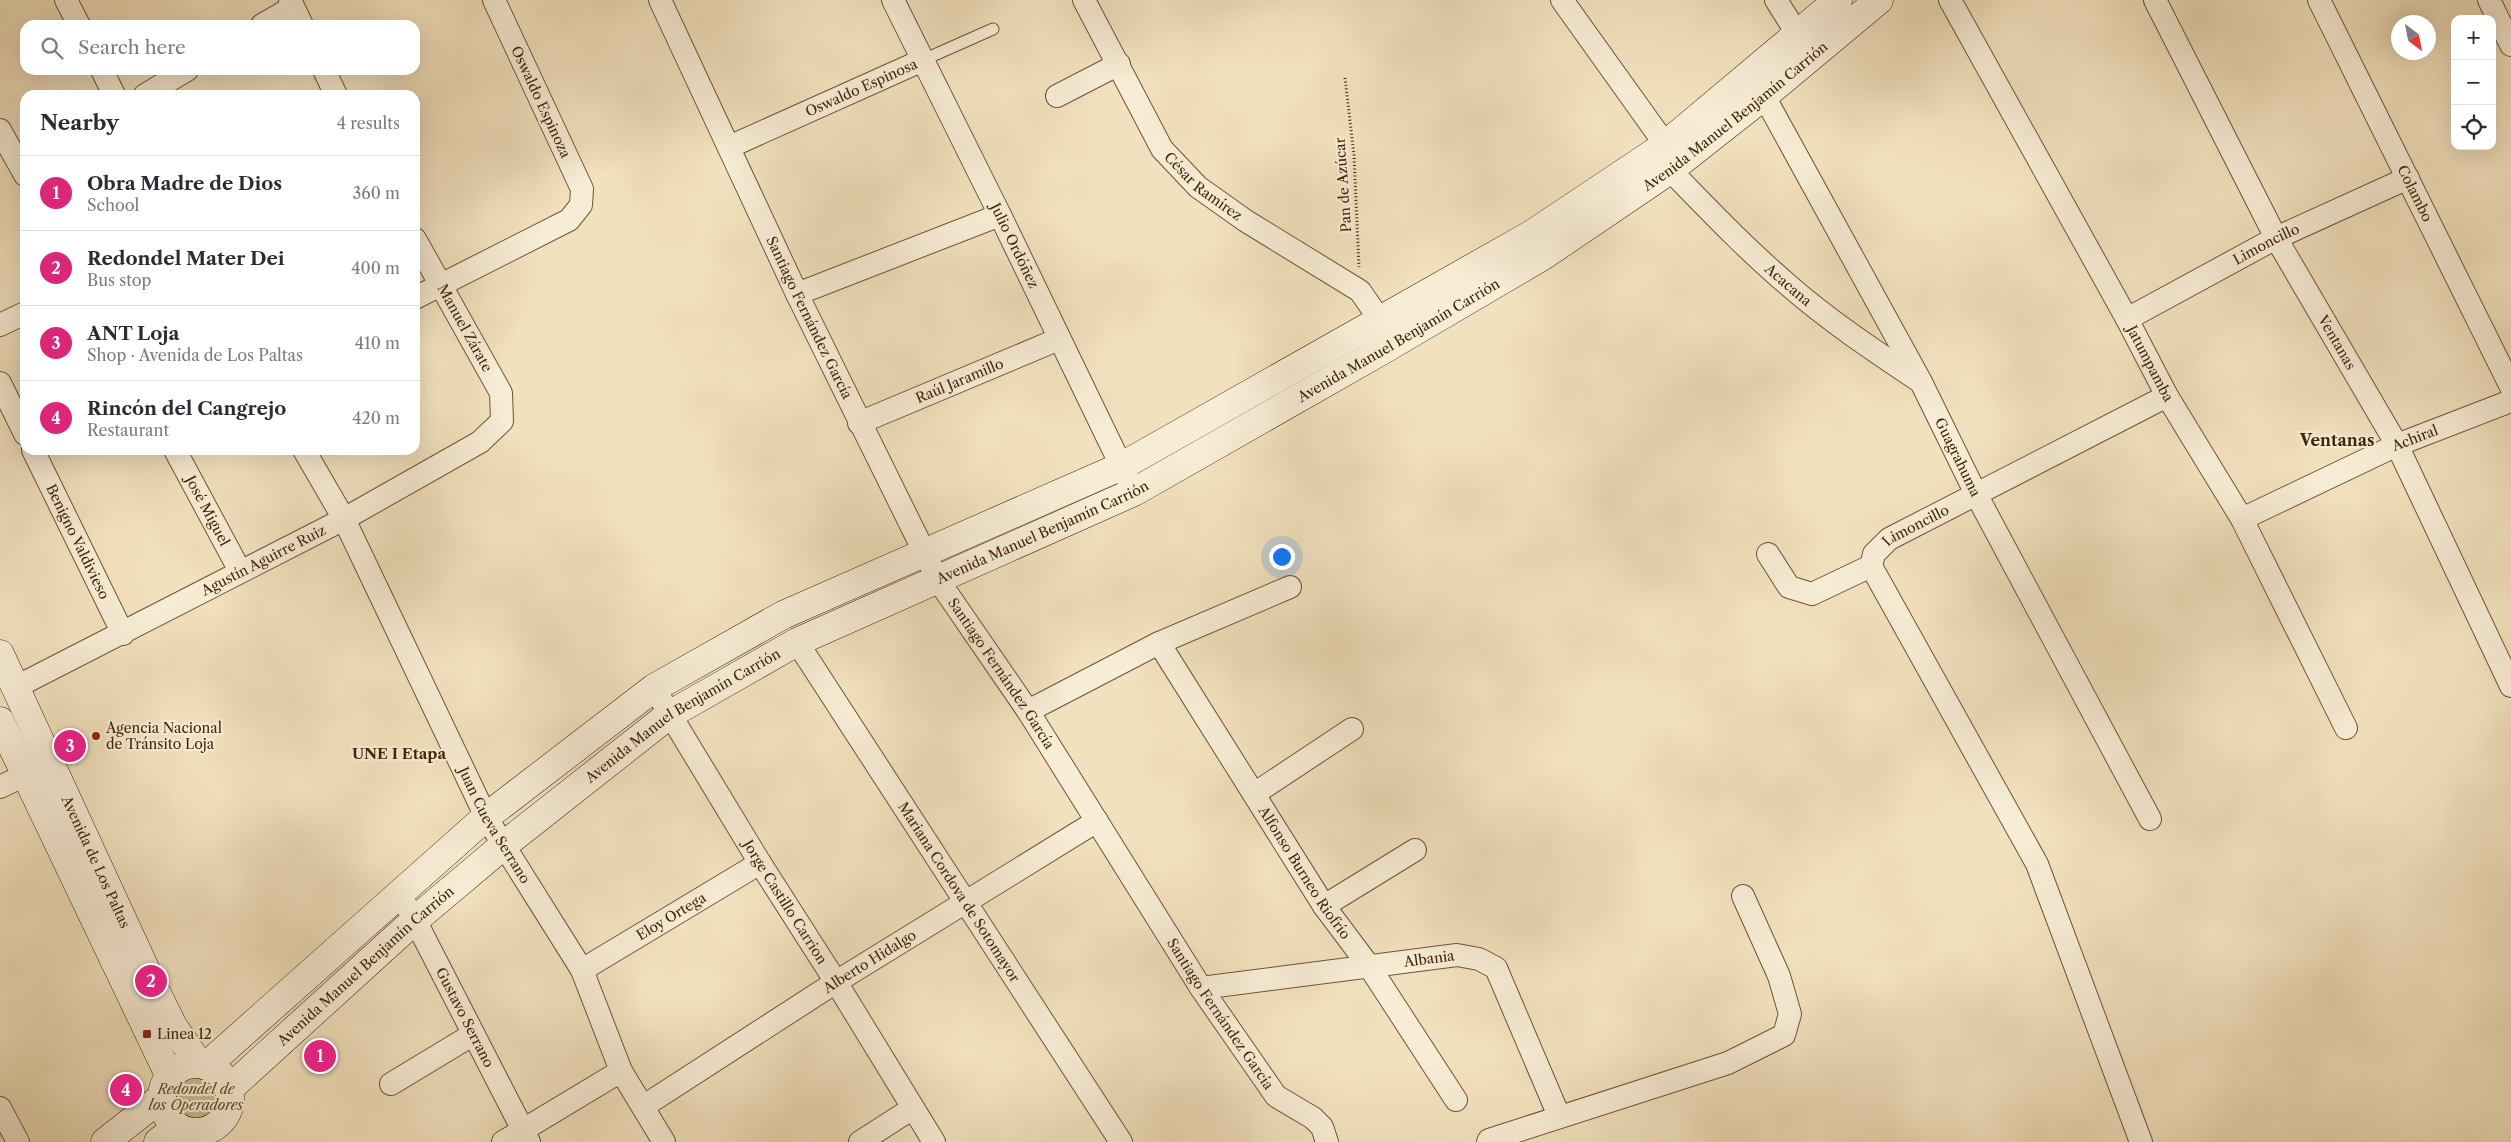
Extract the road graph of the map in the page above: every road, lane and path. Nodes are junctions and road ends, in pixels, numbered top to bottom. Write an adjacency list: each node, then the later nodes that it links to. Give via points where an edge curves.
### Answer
1 (66, 0): 15 (street)
2 (494, 0): 39 (street, Oswaldo Espinoza, via 582,189 581,205 570,220)
3 (660, 0): 32 (street, Santiago Fernández García)
4 (893, 0): 20 (street, Julio Ordóñez)
5 (1084, 0): 21 (street, César Ramírez)
6 (1562, 0): 33 (street, Acacana)
7 (1776, 0): 18 (street)
8 (1838, 0): 18 (main road, Avenida Manuel Benjamín Carrión)
9 (1879, 0): 30 (main road, Avenida Manuel Benjamín Carrión)
10 (1950, 0): 44 (street, Jatumpamba)
11 (2155, 0): 37 (street, Ventanas)
12 (2319, 0): 35 (street, Colambo)
13 (2489, 0): 19 (street)
14 (295, 11): 16 (street)
15 (76, 20)
16 (274, 20)
17 (993, 29): 20 (lane, Oswaldo Espinosa)
18 (1798, 35): 33 (main road, Avenida Manuel Benjamín Carrión)
19 (2511, 45)
20 (923, 60): 32 (street, Oswaldo Espinosa); 36 (street, Julio Ordóñez)
21 (1119, 64): 29 (street); 40 (street, César Ramírez, via 1162,149 1198,187)
22 (104, 75): 26 (street)
23 (179, 75): 27 (street)
24 (326, 75): 28 (street)
25 (1345, 78): 40 (path, Pan de Azúcar, via 1354,155)
26 (112, 90)
27 (153, 90)
28 (334, 90)
29 (1057, 96)
30 (1764, 96): 33 (main road, Avenida Manuel Benjamín Carrión); 48 (street, Guagrahuma)
31 (0, 130): 34 (street)
32 (728, 147): 41 (street, Santiago Fernández García)
33 (1671, 160): 45 (main road, Avenida Manuel Benjamín Carrión); 48 (street, Acacana, via 1727,230 1788,285 1853,336); 61 (main road, Avenida Manuel Benjamín Carrión, via 1543,256)
34 (20, 166)
35 (2408, 178): 37 (street, Limoncillo); 50 (street, Colambo)
36 (1000, 214): 41 (street); 47 (street, Julio Ordóñez)
37 (2276, 238): 44 (street, Limoncillo); 56 (street, Ventanas)
38 (420, 248): 39 (street, Manuel Zárate)
39 (440, 284): 42 (street); 53 (street, Manuel Zárate, via 501,393)
40 (1360, 292): 45 (street, César Ramírez)
41 (797, 294): 54 (street, Santiago Fernández García)
42 (420, 295)
43 (20, 315): 46 (street)
44 (2127, 319): 51 (street, Jatumpamba)
45 (1380, 320): 60 (main road, Avenida Manuel Benjamín Carrión)
46 (0, 325)
47 (1059, 339): 54 (street, Raúl Jaramillo); 60 (street, Julio Ordóñez)
48 (1921, 382): 62 (street, Guagrahuma)
49 (0, 383): 55 (street)
50 (2511, 387)
51 (2167, 396): 62 (street, Limoncillo); 63 (street, Jatumpamba)
52 (2511, 401): 56 (street, Achiral)
53 (502, 421): 64 (street, Agustín Aguirre Ruiz, via 480,442)
54 (859, 423): 65 (street, Santiago Fernández García)
55 (20, 424)
56 (2397, 446): 63 (street, Achiral); 75 (street, Ventanas)
57 (35, 455): 71 (street, Benigno Valdivieso)
58 (178, 455): 68 (street, José Miguel)
59 (307, 455): 64 (street, Juan Cueva Serrano)
60 (1122, 466): 61 (street, Julio Ordóñez); 65 (main road, Avenida Manuel Benjamín Carrión)
61 (1134, 492): 69 (main road, Avenida Manuel Benjamín Carrión)
62 (1976, 494): 67 (street, Limoncillo, via 1889,539 1874,554); 88 (street, Guagrahuma)
63 (2242, 519): 81 (street, Jatumpamba)
64 (344, 520): 68 (street, Agustín Aguirre Ruiz); 87 (street, Juan Cueva Serrano)
65 (924, 553): 69 (street, Santiago Fernández García); 77 (main road, Avenida Manuel Benjamín Carrión, via 784,615)
66 (1768, 554): 67 (street, via 1789,587 1812,594)
67 (1871, 566): 125 (street, via 2037,864)
68 (240, 572): 71 (street, Agustín Aguirre Ruiz)
69 (938, 580): 72 (main road, Avenida Manuel Benjamín Carrión); 78 (street, Santiago Fernández García)
70 (1290, 587): 73 (street)
71 (123, 634): 76 (street, Agustín Aguirre Ruiz)
72 (797, 642): 79 (main road, Avenida Manuel Benjamín Carrión); 95 (street, Mariana Cordova de Sotomayor)
73 (1159, 643): 78 (street); 86 (street, Alfonso Burneo Riofrío)
74 (0, 654): 76 (main road, Avenida de Los Paltas)
75 (2511, 686)
76 (16, 687): 83 (main road, Avenida de Los Paltas)
77 (654, 688): 79 (street, Jorge Castillo Carrion); 87 (main road, Avenida Manuel Benjamín Carrión)
78 (1028, 711): 89 (street, Santiago Fernández García)
79 (669, 715): 90 (main road, Avenida Manuel Benjamín Carrión); 92 (street, Jorge Castillo Carrion)
80 (0, 721): 84 (main road, Avenida de Los Paltas)
81 (2346, 728)
82 (1352, 730): 86 (street)
83 (51, 764): 84 (street); 103 (main road, Avenida de Los Paltas, via 173,1026)
84 (24, 775): 85 (street); 106 (main road, Avenida de Los Paltas)
85 (0, 787)
86 (1254, 794): 96 (street, Alfonso Burneo Riofrío)
87 (486, 817): 90 (street, Juan Cueva Serrano); 93 (main road, Avenida Manuel Benjamín Carrión)
88 (2150, 819)
89 (1097, 821): 95 (street, Alberto Hidalgo); 101 (street, Santiago Fernández García)
90 (504, 845): 97 (main road, Avenida Manuel Benjamín Carrión); 99 (street, Juan Cueva Serrano)
91 (1415, 850): 96 (street)
92 (760, 863): 99 (street, Eloy Ortega); 100 (street, Jorge Castillo Carrion)
93 (399, 894): 97 (street, Gustavo Serrano); 103 (main road, Avenida Manuel Benjamín Carrión)
94 (1743, 896): 112 (street, via 1779,976 1790,1014 1784,1035 1728,1063)
95 (966, 902): 100 (street, Alberto Hidalgo); 122 (street, Mariana Cordova de Sotomayor)
96 (1324, 906): 98 (street, Alfonso Burneo Riofrío)
97 (415, 920): 102 (street, Gustavo Serrano); 107 (main road, Avenida Manuel Benjamín Carrión)
98 (1369, 966): 101 (street, Albania); 108 (street, Alfonso Burneo Riofrío); 112 (street, Albania, via 1457,955 1479,959 1496,968)
99 (582, 970): 104 (street, Juan Cueva Serrano)
100 (836, 982): 109 (street, Alberto Hidalgo); 111 (street, Jorge Castillo Carrion)
101 (1201, 988): 123 (street, Santiago Fernández García, via 1276,1096 1313,1118 1322,1128)
102 (472, 1034): 105 (street); 115 (street, Gustavo Serrano)
103 (203, 1065): 106 (main road, via 188,1065); 107 (main road, via 224,1079)
104 (622, 1071): 109 (street, Juan Cueva Serrano); 115 (street)
105 (391, 1084)
106 (166, 1087): 114 (main road, via 164,1109); 117 (main road)
107 (228, 1089): 113 (main road, via 230,1101)
108 (1456, 1100)
109 (644, 1106): 119 (street, Juan Cueva Serrano)
110 (0, 1108): 116 (street)
111 (913, 1108): 120 (street); 121 (street, Jorge Castillo Carrion)
112 (1559, 1116): 124 (street)
113 (222, 1132): 114 (main road, via 200,1131)
114 (180, 1135)
115 (526, 1137): 118 (street)
116 (18, 1142)
117 (105, 1142)
118 (503, 1142)
119 (664, 1142)
120 (860, 1142)
121 (934, 1142)
122 (1121, 1142)
123 (1327, 1142)
124 (1488, 1142)
125 (2141, 1142)

